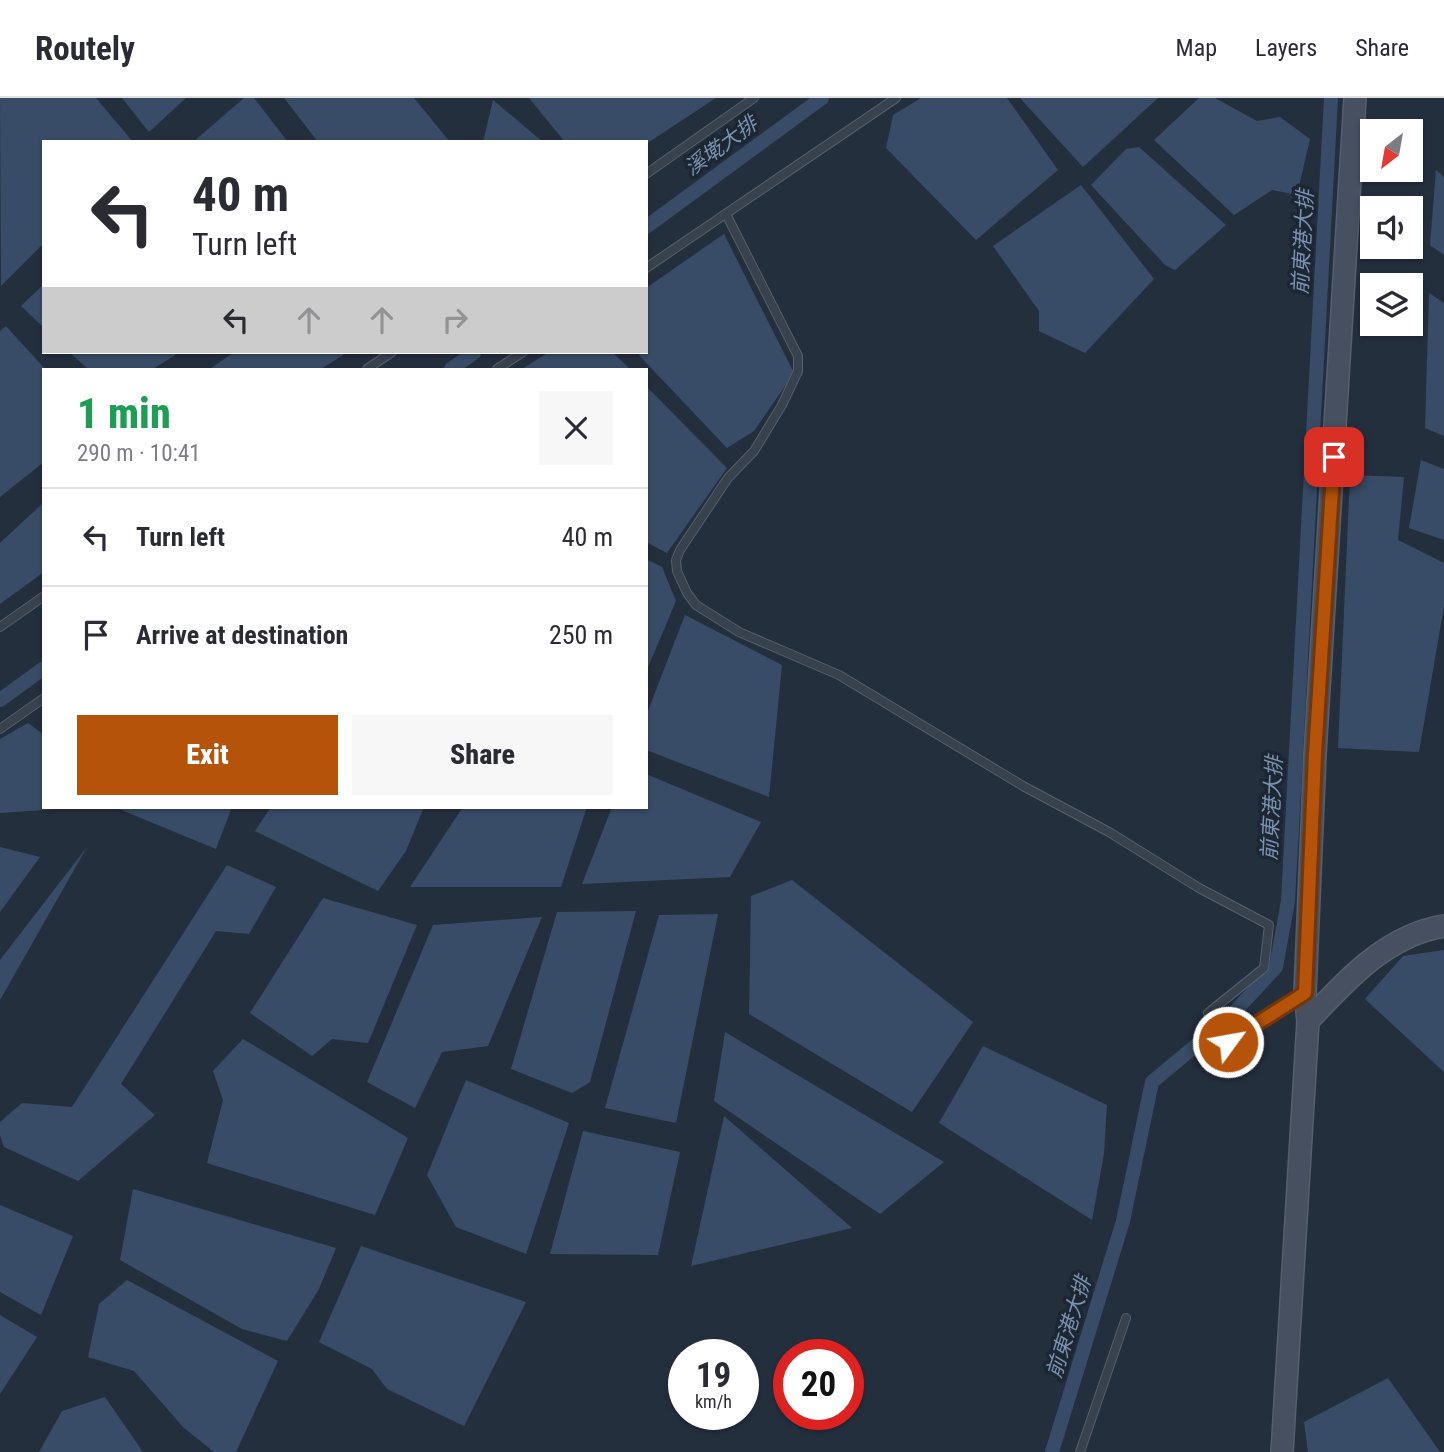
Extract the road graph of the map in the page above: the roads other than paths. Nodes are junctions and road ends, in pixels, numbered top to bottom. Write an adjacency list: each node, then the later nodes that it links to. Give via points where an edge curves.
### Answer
1 (754, 98): 4 (lane)
2 (896, 98): 5 (lane)
3 (1355, 98): 16 (street)
4 (648, 173)
5 (726, 214): 6 (lane); 16 (lane, via 797,356 798,371 754,452 728,478 680,550 677,571 687,593 696,605 739,632 838,675 1269,925 1264,968 1208,1013 1228,1042)
6 (648, 267)
7 (389, 354): 9 (lane)
8 (520, 354): 10 (lane)
9 (368, 368)
10 (499, 368)
11 (42, 597): 12 (lane)
12 (0, 627)
13 (42, 699): 14 (lane)
14 (0, 729)
15 (1444, 926): 17 (street, via 1398,941 1364,964)
16 (1305, 993): 17 (street)
17 (1308, 1021): 20 (street)
18 (1126, 1318): 19 (lane)
19 (1080, 1452)
20 (1282, 1452)

